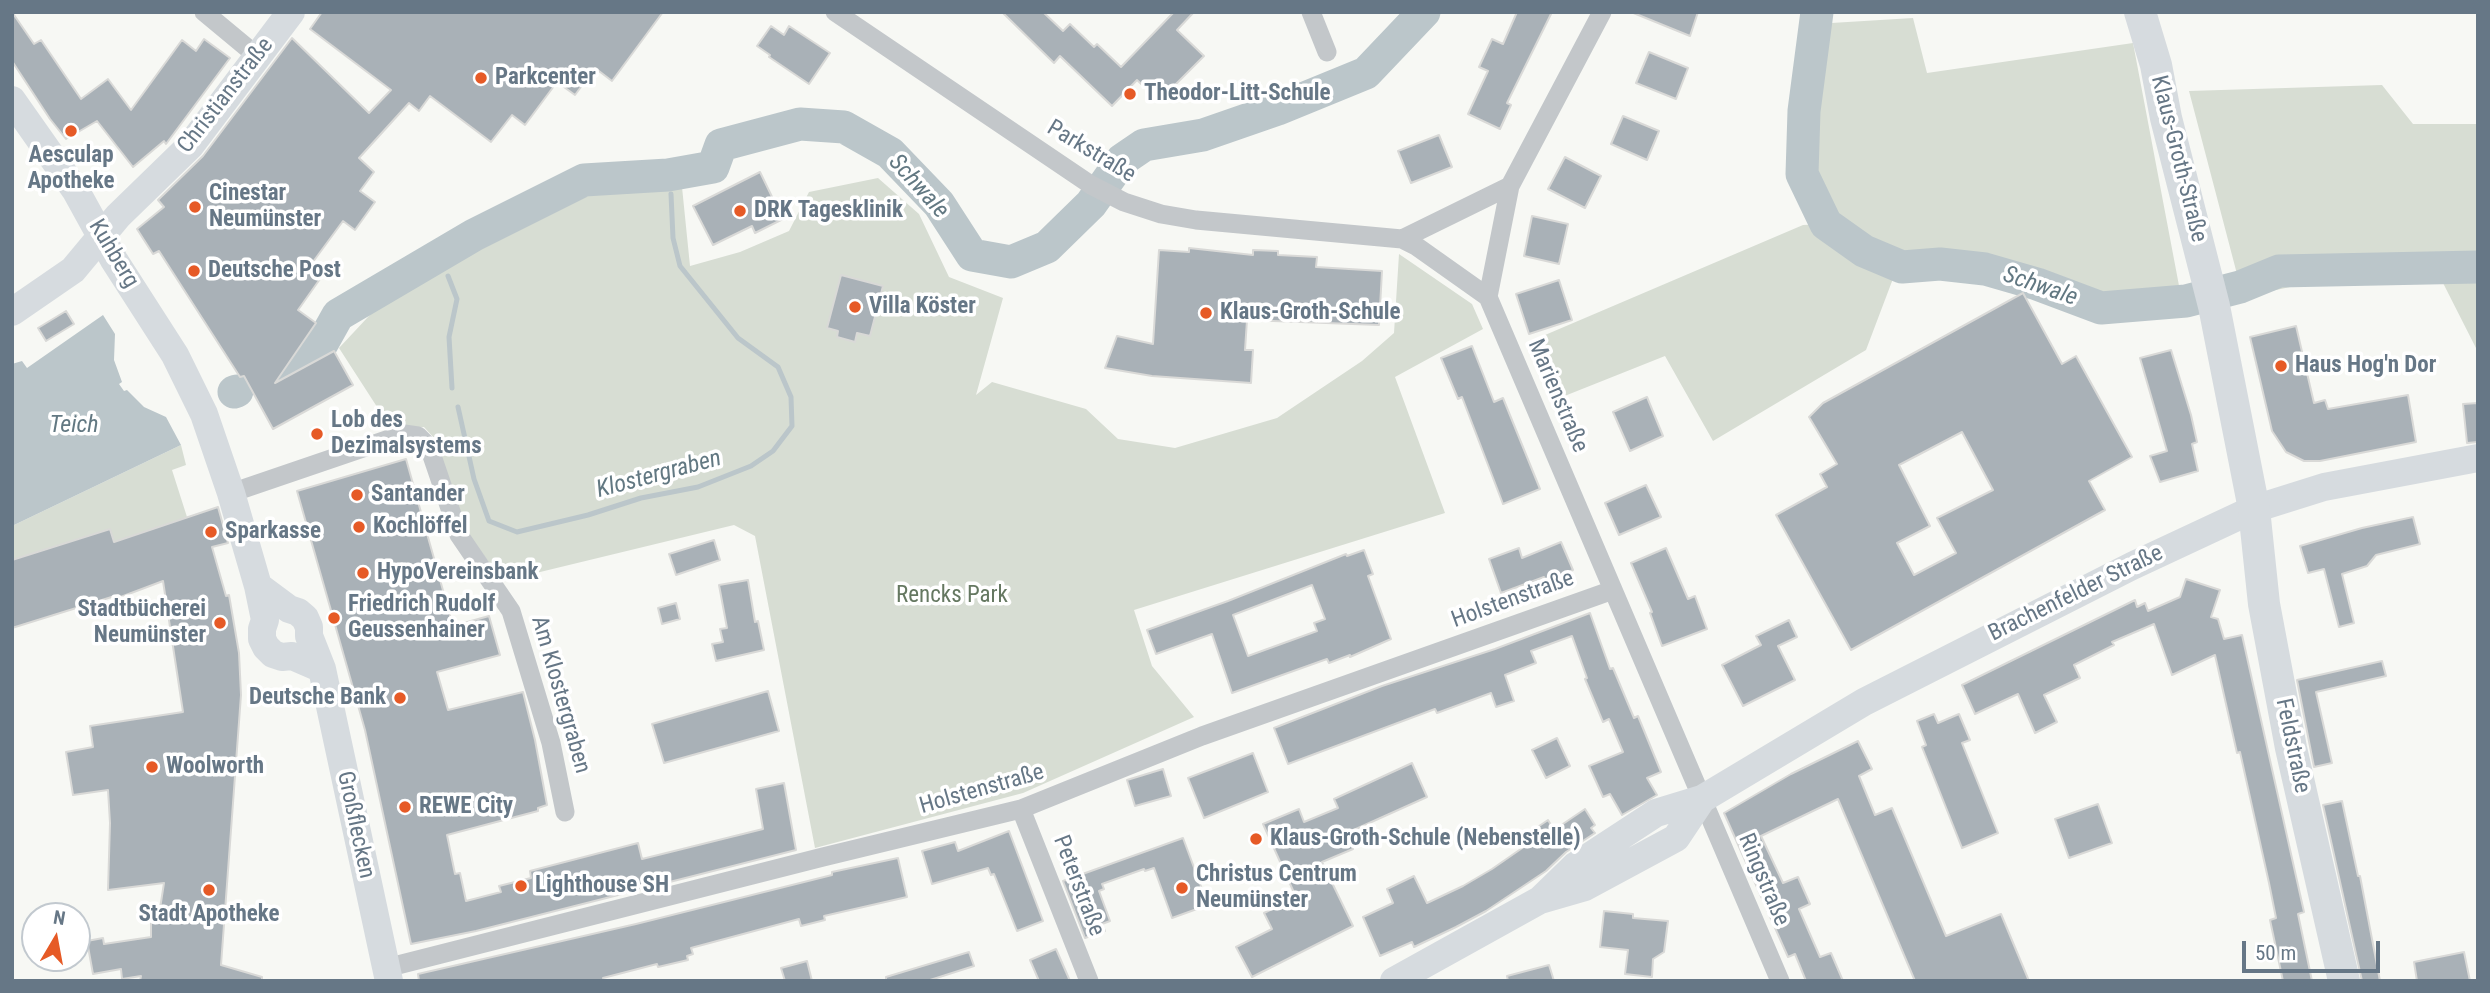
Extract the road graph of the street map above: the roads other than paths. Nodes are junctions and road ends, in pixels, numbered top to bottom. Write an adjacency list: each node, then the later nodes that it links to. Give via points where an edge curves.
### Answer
1 (204, 12): 8 (street)
2 (291, 12): 8 (street, Christianstraße)
3 (835, 12): 12 (street, Parkstraße, via 1114,197 1161,214 1196,220)
4 (1311, 12): 7 (street)
5 (1602, 12): 10 (street)
6 (2140, 12): 18 (main road, Klaus-Groth-Straße, via 2214,306)
7 (1327, 52)
8 (257, 56): 11 (street, Christianstraße, via 202,132)
9 (12, 100): 11 (street, Kuhberg, via 76,191)
10 (1510, 186): 12 (street); 13 (street)
11 (101, 237): 14 (street, Christianstraße, via 73,270); 15 (street, Kuhberg, via 175,355)
12 (1402, 239): 13 (street)
13 (1488, 297): 19 (street, Marienstraße)
14 (12, 312)
15 (204, 414): 17 (street, Großflecken)
16 (2478, 458): 18 (street, Brachenfelder Straße, via 2324,488)
17 (231, 493): 20 (street, Großflecken, via 258,586); 24 (street, Am Klostergraben, via 404,434 418,436 429,447 459,536 511,611 551,743)
18 (2254, 509): 22 (street, Brachenfelder Straße, via 1963,650 1849,710); 29 (main road, Feldstraße, via 2264,604 2291,748)
19 (1613, 590): 22 (street, Marienstraße); 23 (street, Holstenstraße, via 1202,736)
20 (277, 615): 21 (street, Großflecken, via 298,612 305,618 309,627); 21 (street, via 262,629 266,647 282,657)
21 (301, 646): 25 (street, Großflecken, via 322,669)
22 (1702, 799): 27 (street, Brachenfelder Straße, via 1676,838 1585,887 1540,900); 28 (street, Ringstraße)
23 (1021, 809): 25 (street, Holstenstraße); 26 (street, Peterstraße)
24 (565, 812)
25 (387, 974)
26 (1088, 981)
27 (1394, 981)
28 (1780, 981)
29 (2344, 981)

